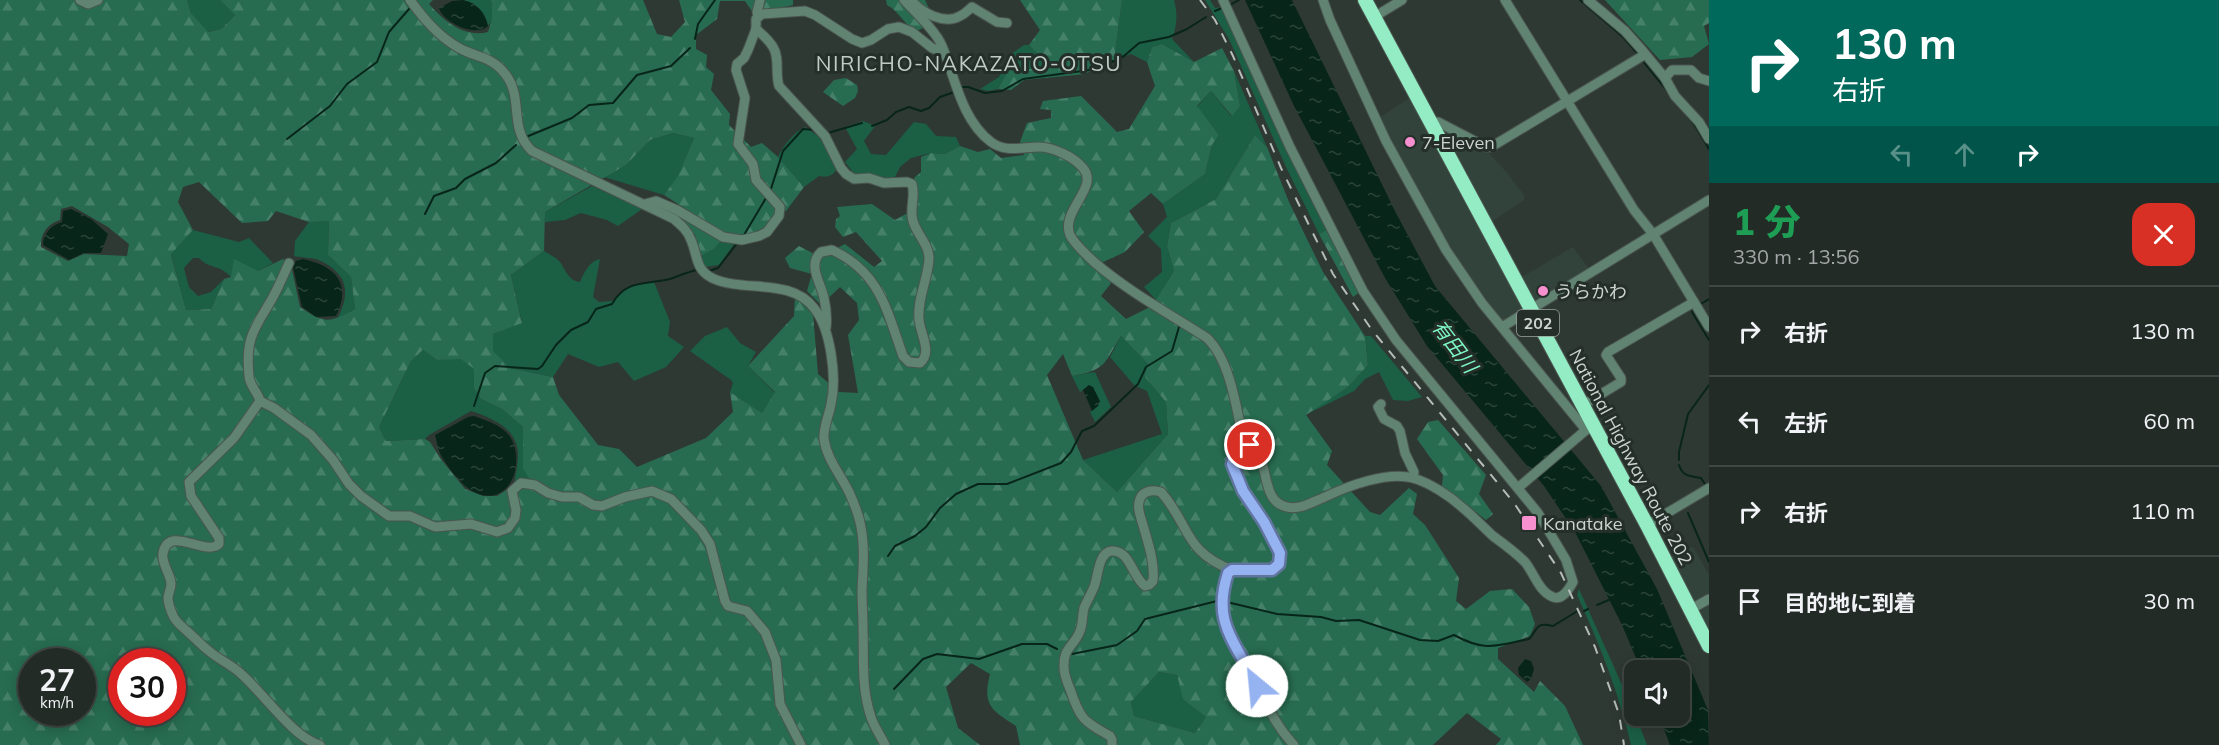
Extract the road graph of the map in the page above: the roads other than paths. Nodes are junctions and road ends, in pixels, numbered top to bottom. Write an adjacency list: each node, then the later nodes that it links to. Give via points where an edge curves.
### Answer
1 (80, 0): 2 (street, via 88,4)
2 (98, 0)
3 (410, 0): 25 (street, via 445,39 483,56 507,76 515,92 518,129 532,151)
4 (760, 0): 13 (street)
5 (904, 0): 17 (street, via 940,42)
6 (911, 0): 15 (street, via 925,13 941,18 952,20 972,7 997,22)
7 (1223, 0): 39 (street, via 1290,147 1368,298 1396,340)
8 (1323, 0): 30 (street, via 1386,141 1412,189 1461,274)
9 (1365, 0): 14 (highway, National Highway Route 202 / 202)
10 (1402, 0): 14 (street)
11 (1505, 0): 21 (street)
12 (1588, 0): 18 (street, via 1624,31)
13 (758, 17): 16 (street); 17 (street, via 805,11 862,43 899,27)
14 (1374, 17): 22 (highway, National Highway Route 202 / 202)
15 (1007, 23)
16 (756, 29): 25 (street, via 736,70 745,98 738,144 753,164 756,180 780,207 779,216 767,232 742,240 723,237 656,201); 32 (street, via 776,51 779,86 825,136 846,174 854,179 884,183 907,182 914,189 912,220 927,248 929,261 919,319 924,359 920,363 909,362 903,356 881,294 854,264 832,250 821,252 815,261 824,298)
17 (944, 53): 37 (street, via 971,118 992,143 1003,148 1050,148 1082,166 1087,186 1070,216 1070,234 1111,277 1213,344 1228,378)
18 (1644, 55): 19 (street); 21 (street)
19 (1665, 78): 20 (street, via 1672,70 1691,70); 23 (street)
20 (1709, 81)
21 (1567, 101): 22 (street, via 1491,147 1438,122); 26 (street)
22 (1431, 123): 29 (highway, National Highway Route 202 / 202)
23 (1709, 139)
24 (1709, 200): 26 (street)
25 (645, 204): 32 (street, via 686,230 704,273 728,283 799,294 816,311)
26 (1653, 234): 28 (street); 29 (street)
27 (289, 263): 33 (street, via 251,333 248,347 249,379)
28 (1696, 305): 31 (street); 35 (street, via 1608,352 1606,355 1621,382)
29 (1532, 310): 30 (street); 35 (highway, National Highway Route 202 / 202)
30 (1502, 327): 36 (street)
31 (1709, 327)
32 (824, 330): 48 (street, via 834,377 824,437 861,527 865,693)
33 (260, 401): 46 (street, via 234,438 189,482 190,496 219,538 219,544 209,549 174,541 167,546 163,553 171,584 167,600 175,620 209,652 237,669 294,730); 47 (street, via 311,435 349,484 389,516 410,516 435,527 471,524 497,532 508,528 516,510 512,491 521,483 602,506 652,492 671,499 710,544 728,606 747,611 765,632 776,660 780,704)
34 (1381, 404): 38 (street, via 1378,407 1384,419 1400,431)
35 (1583, 405): 36 (highway, National Highway Route 202 / 202)
36 (1590, 428): 39 (street); 41 (highway, National Highway Route 202 / 202)
37 (1244, 444): 38 (street, via 1260,455 1268,486 1284,507 1299,508 1345,488 1384,478); 42 (street, via 1236,449 1232,464 1281,558 1272,570)
38 (1413, 478): 39 (street, via 1462,507 1524,562 1540,587 1559,598 1573,582 1571,573)
39 (1519, 487)
40 (1708, 489): 41 (street)
41 (1647, 525): 44 (highway, National Highway Route 202 / 202)
42 (1232, 570): 49 (street, via 1198,550 1161,492 1142,495 1139,512 1150,548 1153,580 1144,586 1127,559 1118,552 1106,553 1084,609 1082,628 1064,658 1064,671 1078,713 1088,724 1110,736); 50 (street, via 1222,604 1226,630 1271,716)
43 (1709, 599): 44 (street)
44 (1691, 609): 45 (highway, National Highway Route 202 / 202)
45 (1709, 646)
46 (320, 745)
47 (801, 745)
48 (885, 745)
49 (1112, 745)
50 (1294, 745)

